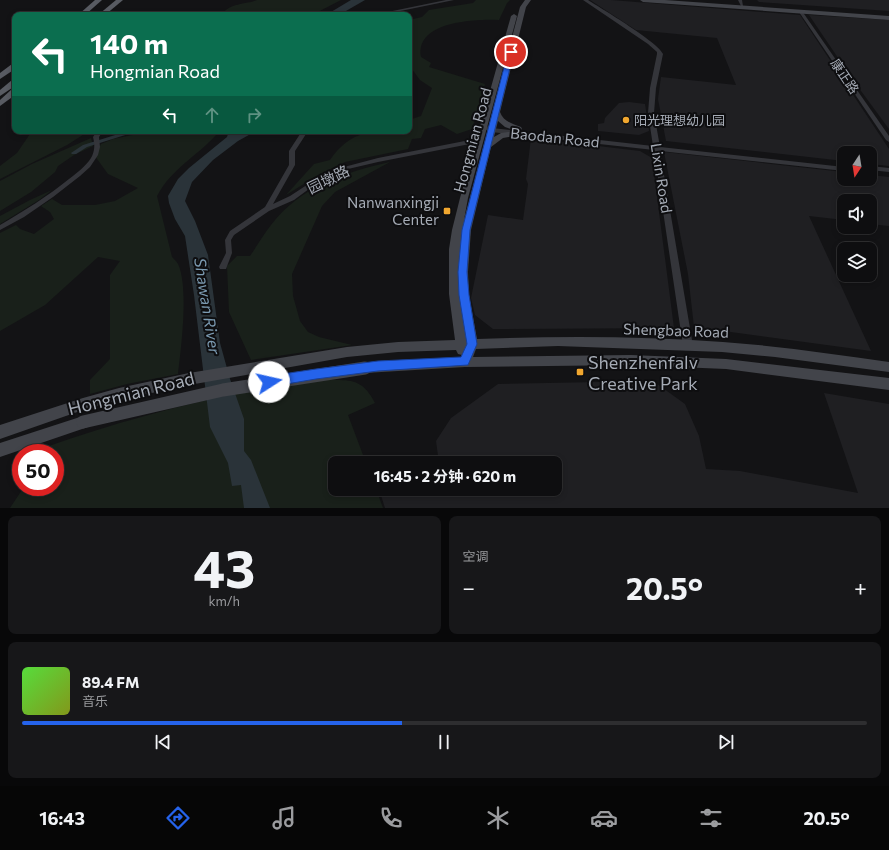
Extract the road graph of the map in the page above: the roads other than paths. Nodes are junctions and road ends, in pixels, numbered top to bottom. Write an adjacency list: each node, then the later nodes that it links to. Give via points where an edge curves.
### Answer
1 (100, 0): 12 (highway)
2 (110, 0): 13 (highway)
3 (128, 0): 15 (highway)
4 (452, 0): 16 (street)
5 (520, 0): 29 (main road, Hongmian Road, via 516,6)
6 (528, 0): 28 (main road, Hongmian Road, via 523,7)
7 (585, 0): 35 (street, Lixin Road, via 659,51 660,58 651,100)
8 (643, 0): 17 (main road)
9 (678, 0): 11 (main road)
10 (119, 1): 14 (highway)
11 (741, 2): 18 (main road)
12 (84, 12)
13 (95, 12)
14 (105, 12)
15 (114, 12)
16 (390, 12)
17 (801, 12): 19 (main road); 34 (street, 康正路)
18 (889, 15)
19 (889, 18)
20 (12, 68): 22 (highway)
21 (12, 76): 24 (highway)
22 (0, 77)
23 (12, 84): 26 (highway)
24 (0, 85)
25 (12, 93): 27 (highway)
26 (0, 94)
27 (0, 103)
28 (496, 112): 29 (main road, Hongmian Road); 30 (main road, via 502,122)
29 (489, 128): 30 (street, Baodan Road); 33 (main road, Hongmian Road); 36 (main road, Hongmian Road)
30 (518, 131): 35 (street, Baodan Road); 36 (main road, via 499,137)
31 (98, 134): 44 (street, via 94,158 85,169 41,202)
32 (303, 134): 43 (street, 园墩路, via 292,151 292,165)
33 (480, 140): 43 (street, 园墩路, via 346,168); 46 (main road, Hongmian Road, via 461,210 454,249 454,294)
34 (889, 140)
35 (657, 146): 37 (street, Baodan Road); 38 (street, Baodan Road); 47 (street, Lixin Road)
36 (486, 148): 46 (main road, Hongmian Road, via 463,250)
37 (837, 164)
38 (837, 168)
39 (877, 169): 40 (street)
40 (889, 170)
41 (877, 173): 42 (street)
42 (889, 174)
43 (267, 209): 45 (street, via 232,233 228,240 229,254)
44 (0, 228)
45 (223, 267)
46 (467, 345): 47 (main road, Shengbao Road, via 558,341); 48 (main road, Hongmian Road); 51 (main road, Hongmian Road, via 398,346 364,350 189,379 83,404)
47 (688, 346): 49 (main road, Shengbao Road, via 775,352)
48 (465, 362): 50 (main road, Shengbao Road, via 631,360 726,364); 52 (main road, Hongmian Road, bridge, via 364,368 223,390 83,422)
49 (889, 367)
50 (889, 384)
51 (0, 432)
52 (0, 450)

